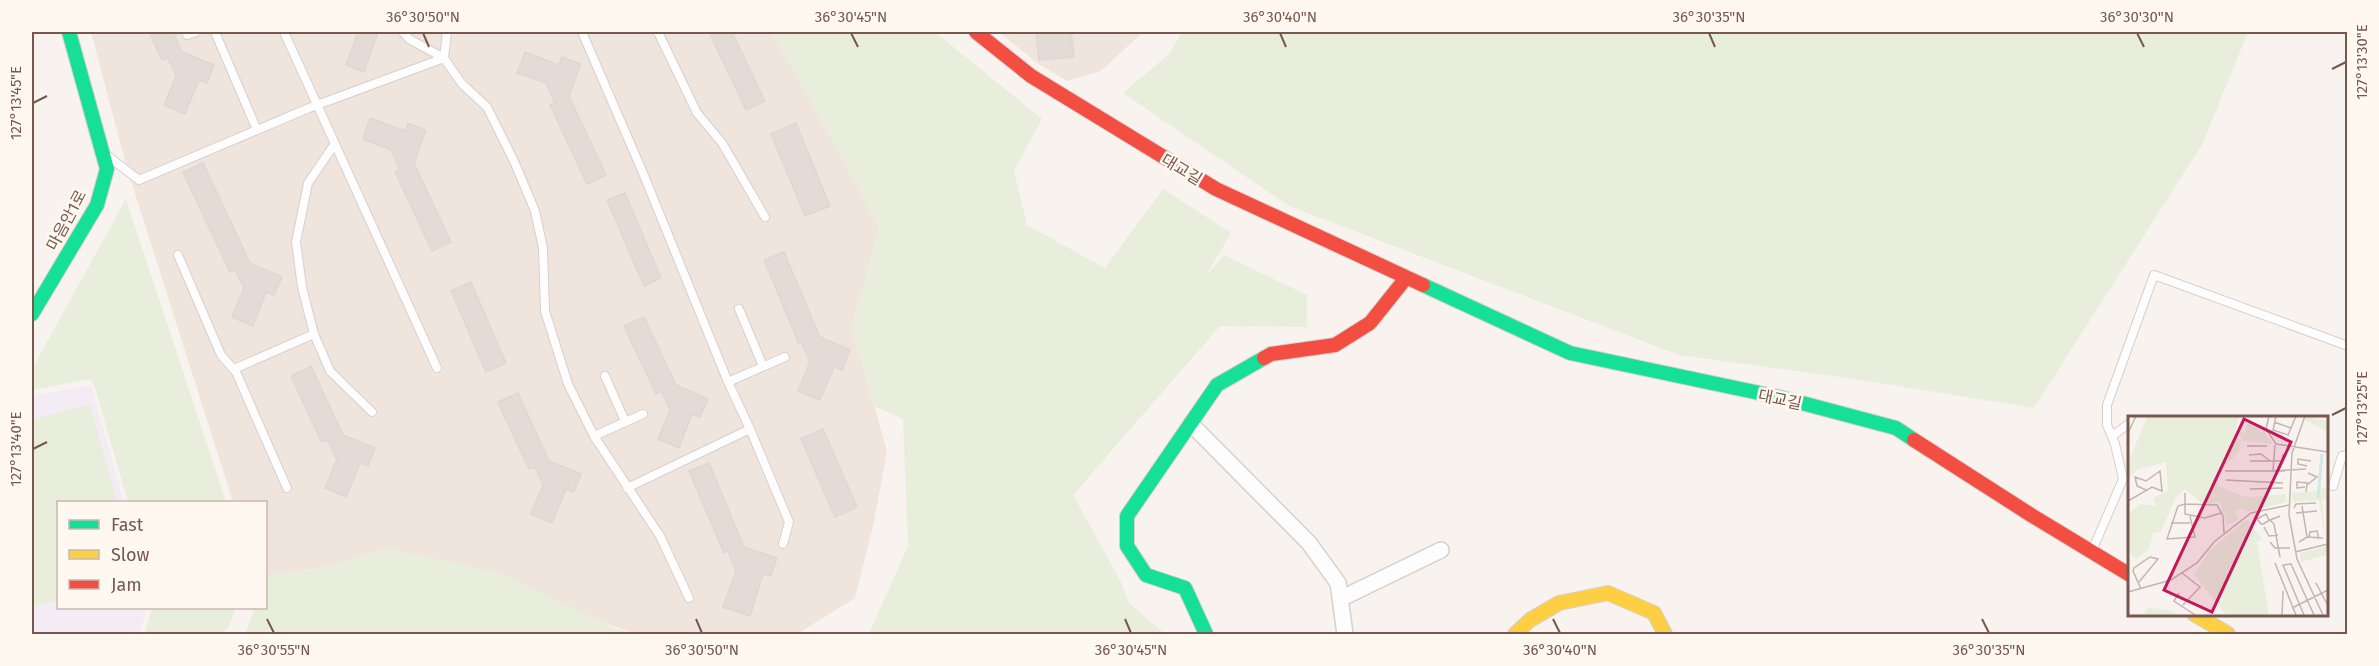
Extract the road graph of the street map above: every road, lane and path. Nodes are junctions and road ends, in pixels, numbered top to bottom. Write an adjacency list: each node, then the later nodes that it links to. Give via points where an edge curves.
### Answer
1 (69, 32): 15 (street, 마음안1로)
2 (196, 32): 10 (lane)
3 (215, 32): 13 (lane)
4 (284, 32): 12 (lane)
5 (403, 32): 11 (lane)
6 (447, 32): 11 (lane)
7 (582, 32): 28 (lane)
8 (658, 32): 16 (lane, via 697,113 722,143)
9 (976, 32): 18 (street, 대교길, via 1031,76 1216,189)
10 (188, 35)
11 (444, 58): 12 (lane); 35 (lane, via 462,84 487,107 535,211 543,248 545,311 568,384)
12 (316, 105): 13 (lane); 14 (lane)
13 (257, 130): 15 (lane, via 139,180)
14 (334, 145): 21 (lane, via 308,183 296,242); 25 (lane)
15 (103, 152): 20 (street, 마음안1로, via 107,169 97,205)
16 (765, 217)
17 (178, 255): 26 (lane, via 221,355)
18 (1406, 278): 32 (street, via 1370,324 1335,345 1271,354 1217,385); 43 (street, 대교길, via 1570,353 1783,398 1896,428)
19 (739, 309): 24 (lane)
20 (32, 314)
21 (314, 334): 26 (lane); 29 (lane, via 330,371)
22 (2348, 345): 36 (lane, via 2154,275 2107,405 2107,425)
23 (785, 357): 24 (lane)
24 (763, 366): 28 (lane)
25 (437, 368)
26 (234, 369): 39 (lane)
27 (604, 375): 31 (lane)
28 (728, 382): 34 (lane)
29 (372, 412)
30 (643, 414): 31 (lane)
31 (625, 421): 35 (lane)
32 (1191, 424): 46 (street, via 1309,543 1338,583); 48 (street, via 1127,516 1127,546 1146,575 1185,588)
33 (2128, 424): 36 (lane)
34 (750, 429): 40 (lane); 41 (lane, via 789,522)
35 (594, 436): 40 (lane)
36 (2112, 436): 43 (lane, via 2123,479)
37 (2348, 455): 38 (lane, via 2342,456)
38 (2333, 486)
39 (287, 488)
40 (627, 488): 45 (lane, via 660,536)
41 (783, 544)
42 (1441, 550): 46 (street)
43 (2091, 552): 44 (street, 대교길)
44 (2128, 574)
45 (689, 598)
46 (1340, 598): 49 (street)
47 (2196, 615): 52 (street)
48 (1206, 634)
49 (1345, 634)
50 (1515, 634): 51 (street, via 1559,603 1608,593 1654,613)
51 (1665, 634)
52 (2228, 634)

